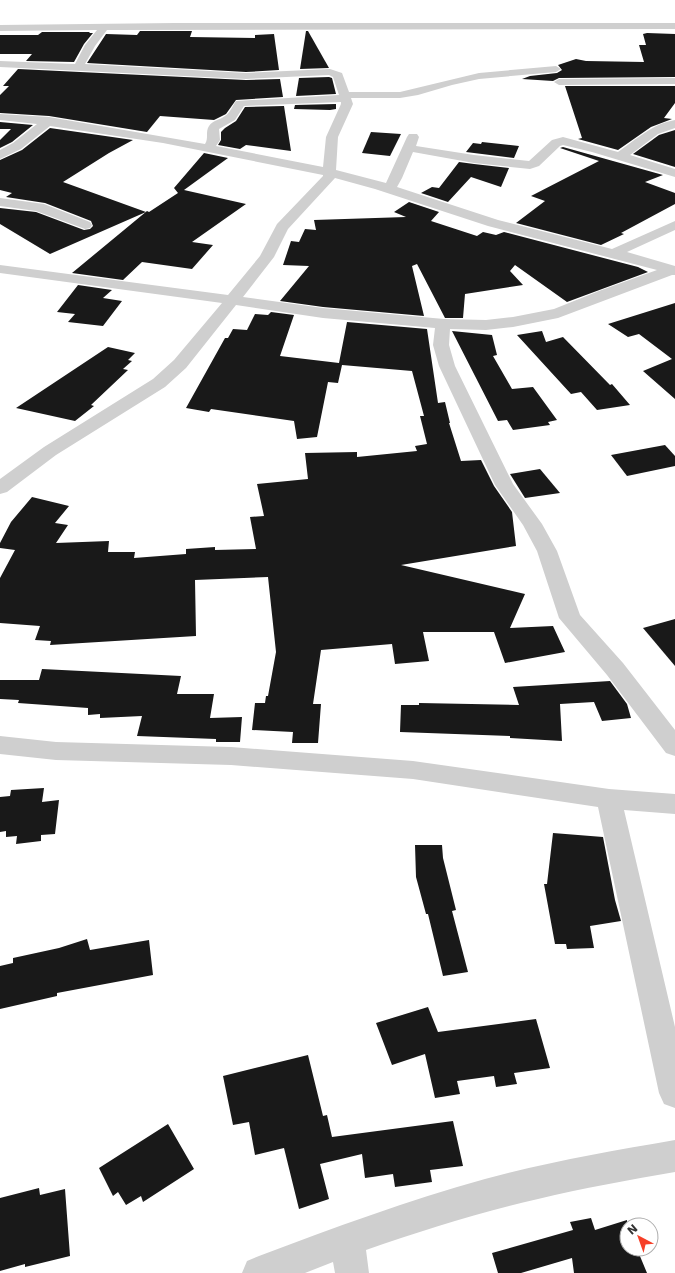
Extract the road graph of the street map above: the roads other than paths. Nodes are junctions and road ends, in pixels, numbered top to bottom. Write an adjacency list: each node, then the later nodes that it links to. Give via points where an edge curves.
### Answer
1 (675, 26): 2 (street)
2 (104, 27): 3 (street); 5 (street)
3 (0, 28)
4 (0, 64): 5 (street)
5 (78, 67): 9 (street, via 246,76 330,72 338,75)
6 (556, 69): 9 (street, via 479,76 400,95)
7 (675, 81): 8 (street)
8 (559, 82)
9 (345, 97): 13 (street, via 240,103 231,118 212,129 214,140); 16 (street, via 346,104 332,137)
10 (0, 117): 11 (street)
11 (49, 121): 13 (street); 14 (street, via 17,146)
12 (675, 124): 15 (street, via 666,125 655,131)
13 (209, 148): 16 (street)
14 (0, 154)
15 (619, 157): 17 (street); 18 (street, via 563,141 556,143 530,165 474,159 411,143)
16 (329, 173): 18 (street); 25 (street, via 318,189 282,227 267,257)
17 (675, 173)
18 (389, 189): 22 (street, via 492,223)
19 (0, 202): 20 (street, via 39,207)
20 (85, 225)
21 (675, 225): 22 (street)
22 (614, 253): 24 (street)
23 (0, 269): 25 (street)
24 (673, 271): 26 (street, via 604,294 558,314 486,325)
25 (233, 300): 26 (street, via 323,313); 27 (street, via 173,372 50,451)
26 (444, 324): 29 (street, via 439,335 446,366 504,485 532,524 547,551 570,618 615,669)
27 (0, 488)
28 (0, 745): 30 (street, via 56,751 231,756 413,770)
29 (675, 747)
30 (609, 799): 31 (street); 32 (street)
31 (675, 804)
32 (675, 1093)
33 (675, 1156): 34 (street, via 518,1187 428,1212)
34 (348, 1240): 35 (street); 36 (street)
35 (259, 1273)
36 (352, 1273)

